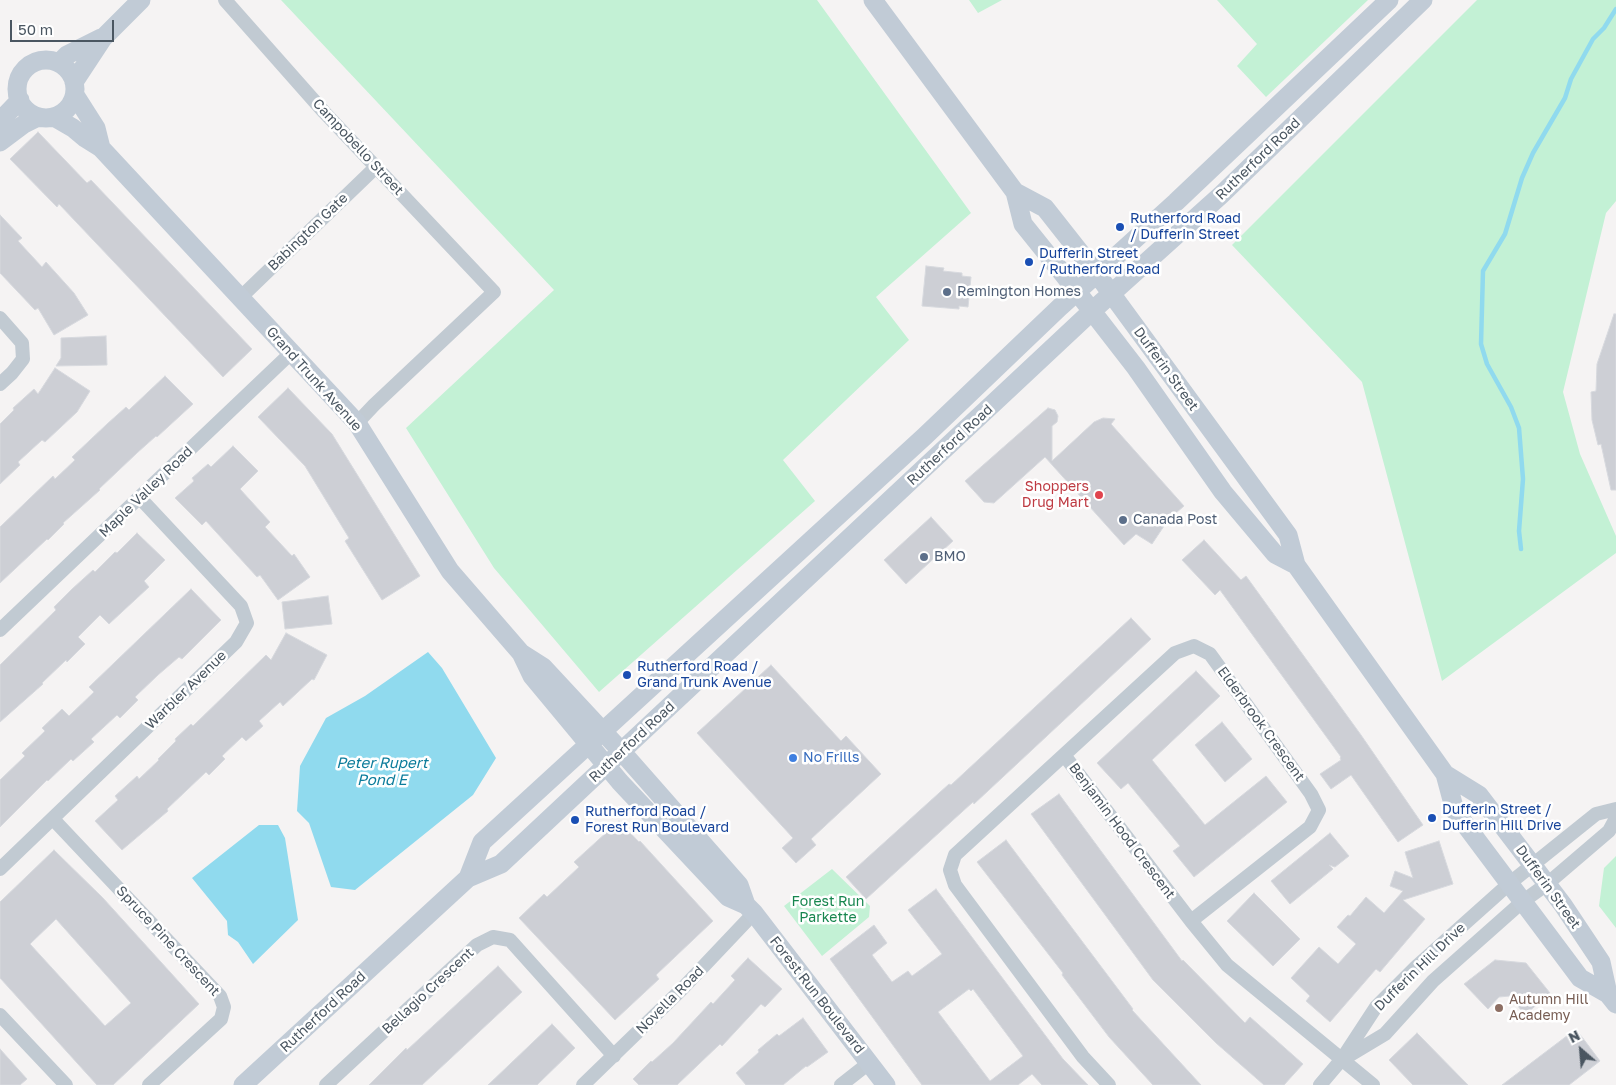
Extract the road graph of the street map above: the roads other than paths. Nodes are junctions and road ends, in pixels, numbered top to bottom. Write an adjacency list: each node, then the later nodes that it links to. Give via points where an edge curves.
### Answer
1 (141, 0): 6 (main road)
2 (225, 0): 14 (street, Campobello Street)
3 (873, 0): 15 (main road, Dufferin Street)
4 (1389, 0): 16 (main road, Rutherford Road)
5 (1423, 0): 18 (main road, Rutherford Road, via 1221,195)
6 (102, 38): 7 (main road); 8 (main road)
7 (58, 63): 8 (main road, via 71,74); 9 (main road, via 40,61 24,70 18,85)
8 (75, 89): 10 (main road, via 67,109); 13 (main road, Grand Trunk Avenue, via 96,128)
9 (20, 100): 10 (main road, via 30,113); 11 (main road)
10 (46, 117): 12 (main road, via 24,124); 13 (main road, Grand Trunk Avenue, via 73,128)
11 (0, 121)
12 (0, 142)
13 (101, 148): 19 (main road, Grand Trunk Avenue)
14 (376, 167): 19 (street, Babington Gate); 24 (street, Campobello Street, via 494,292)
15 (1015, 192): 16 (main road, Dufferin Street, via 1045,208); 17 (main road, Dufferin Street, via 1023,224)
16 (1097, 274): 17 (main road, Rutherford Road); 18 (main road, Dufferin Street)
17 (1076, 292): 20 (main road, Dufferin Street); 29 (main road, Rutherford Road, via 925,436)
18 (1111, 294): 20 (main road, Rutherford Road); 26 (main road, Dufferin Street, via 1288,536)
19 (240, 298): 22 (main road, Grand Trunk Avenue)
20 (1092, 311): 26 (main road, Dufferin Street, via 1223,492 1275,554); 31 (main road, Rutherford Road)
21 (0, 318): 23 (street, via 22,343 23,359)
22 (291, 353): 24 (main road, Grand Trunk Avenue); 25 (street, Maple Valley Road)
23 (0, 384)
24 (357, 423): 28 (main road, Grand Trunk Avenue, via 450,571)
25 (140, 498): 27 (street, Maple Valley Road); 36 (street, Warbler Avenue, via 241,606 247,623 236,642)
26 (1296, 564): 34 (main road, Dufferin Street)
27 (0, 630)
28 (521, 654): 29 (main road, Grand Trunk Avenue, via 544,667); 30 (main road, Grand Trunk Avenue, via 532,676)
29 (602, 731): 30 (main road, Rutherford Road); 31 (main road, Grand Trunk Avenue)
30 (588, 744): 33 (main road, Grand Trunk Avenue); 40 (main road, Rutherford Road, via 482,842)
31 (622, 752): 33 (main road, Rutherford Road); 44 (main road, Forest Run Boulevard, via 739,885)
32 (1064, 755): 45 (street, Benjamin Hood Crescent); 45 (street, Elderbrook Crescent, via 1175,653 1194,646 1210,654 1311,794 1319,810 1310,827); 58 (street, Benjamin Hood Crescent, via 955,855 950,870 955,885)
33 (607, 766): 40 (main road, Rutherford Road, via 501,864); 44 (main road, Forest Run Boulevard, via 728,897)
34 (1445, 774): 38 (main road, Dufferin Street, via 1479,795); 41 (main road, Dufferin Street, via 1456,811)
35 (1616, 809): 38 (street, Dufferin Hill Drive, via 1596,814)
36 (53, 818): 39 (street, Warbler Avenue); 52 (street, Spruce Pine Crescent, via 220,996 224,1007 221,1019)
37 (1616, 818): 42 (street, Dufferin Hill Drive, via 1609,831)
38 (1532, 865): 41 (street, Dufferin Hill Drive); 42 (main road, Dufferin Street)
39 (0, 869)
40 (468, 878): 53 (main road, Rutherford Road)
41 (1510, 883): 43 (main road, Dufferin Street); 49 (street, Dufferin Hill Drive, via 1416,967 1376,1008)
42 (1547, 884): 43 (street, Dufferin Hill Drive); 46 (main road, Dufferin Street, via 1601,962)
43 (1522, 902): 46 (main road, Dufferin Street, via 1580,978); 49 (street, Dufferin Hill Drive, via 1433,981 1384,1034)
44 (750, 909): 48 (street, Novella Road, via 682,989); 50 (main road, Forest Run Boulevard)
45 (1191, 921): 49 (street, Benjamin Hood Crescent, via 1227,965)
46 (1612, 999)
47 (0, 1015): 51 (street)
48 (614, 1056): 54 (street, Bellagio Crescent, via 510,940 493,937 477,945); 55 (street, Novella Road)
49 (1342, 1060): 59 (street, Dufferin Hill Drive); 60 (street, Benjamin Hood Crescent)
50 (869, 1063): 56 (street); 57 (main road, Forest Run Boulevard)
51 (66, 1085)
52 (149, 1085)
53 (243, 1085)
54 (326, 1085)
55 (583, 1085)
56 (841, 1085)
57 (886, 1085)
58 (1108, 1085)
59 (1320, 1085)
60 (1373, 1085)

